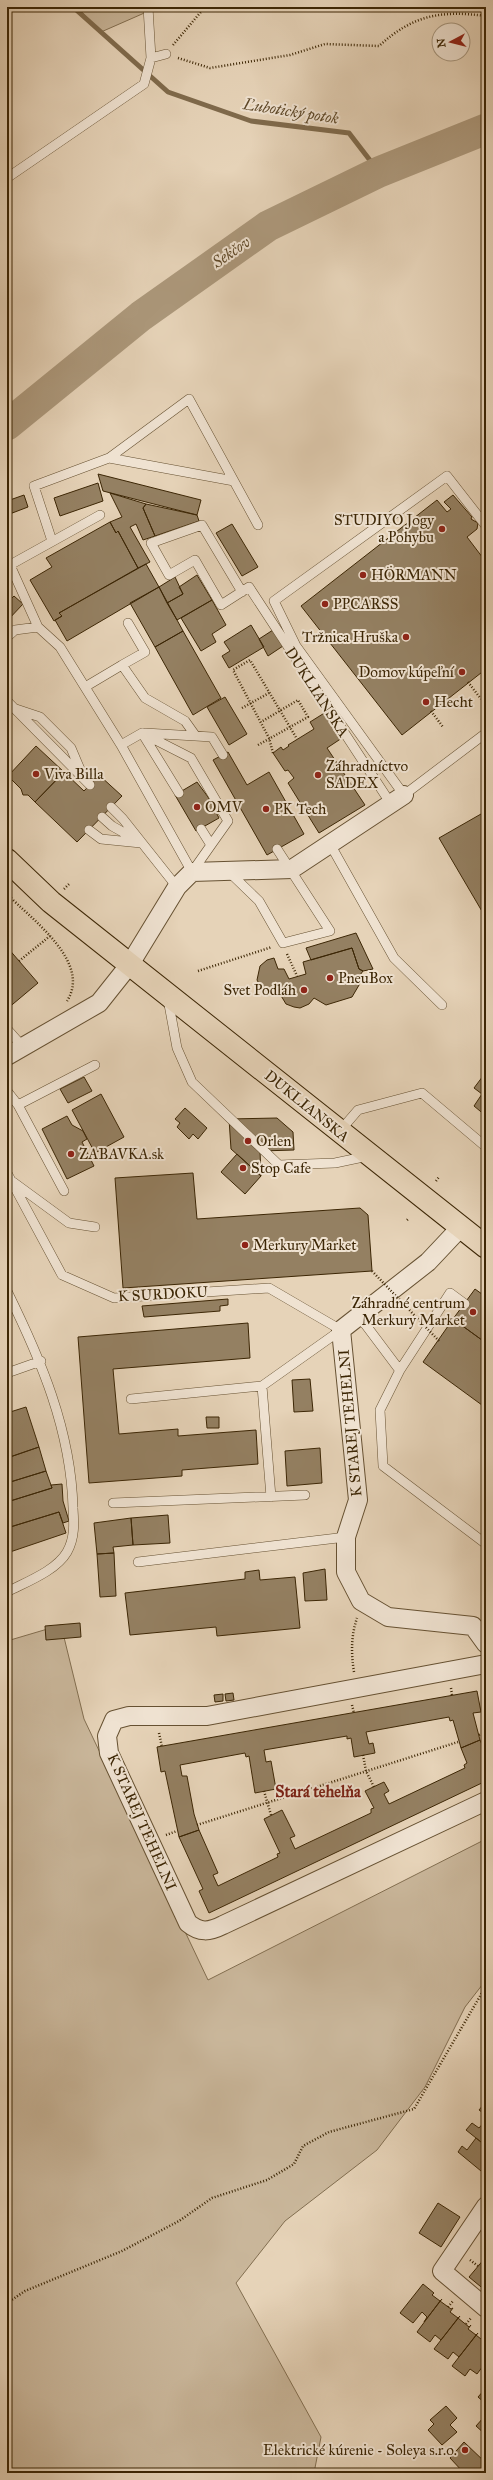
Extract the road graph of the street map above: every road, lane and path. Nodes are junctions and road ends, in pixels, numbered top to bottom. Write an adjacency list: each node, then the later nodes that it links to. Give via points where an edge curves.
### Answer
1 (148, 7): 5 (lane)
2 (205, 7): 4 (path)
3 (486, 16): 4 (path, via 461,12 425,16 391,35 379,46 325,44 290,55 232,66 210,68)
4 (166, 54): 5 (lane)
5 (151, 60): 6 (lane, via 144,84)
6 (7, 178)
7 (110, 458): 8 (lane); 8 (lane, via 189,399); 12 (lane, via 34,486)
8 (234, 481): 10 (lane)
9 (100, 514): 12 (lane)
10 (258, 524)
11 (486, 526): 41 (lane, DUKLIANSKA, via 447,476 274,601 296,646)
12 (52, 542): 15 (lane, via 10,566)
13 (242, 592): 13 (lane, via 221,605 195,560 169,575 151,543 202,525); 41 (lane, DUKLIANSKA, via 249,587)
14 (128, 623): 17 (lane, via 145,652)
15 (38, 627): 16 (lane, via 15,630); 19 (lane, via 60,647)
16 (7, 637)
17 (122, 665): 19 (lane); 32 (lane, via 145,698 185,721)
18 (468, 682): 21 (path)
19 (85, 686): 35 (lane)
20 (269, 693): 22 (path); 22 (path, via 250,660 233,670); 25 (path)
21 (481, 699)
22 (251, 703): 24 (path); 27 (path)
23 (10, 704): 39 (lane, via 40,717 71,748)
24 (242, 708)
25 (280, 711): 27 (path); 28 (path); 28 (path, via 298,700 308,716)
26 (431, 711): 29 (path)
27 (261, 722): 33 (path)
28 (290, 727): 33 (path); 34 (path)
29 (443, 727)
30 (142, 733): 32 (lane); 35 (lane); 40 (lane); 48 (lane, via 191,758 228,821)
31 (486, 733): 41 (lane)
32 (195, 735): 38 (lane, via 212,736)
33 (269, 738): 36 (path); 37 (path)
34 (297, 739)
35 (121, 744): 52 (lane)
36 (258, 745)
37 (273, 753)
38 (223, 755)
39 (87, 782)
40 (179, 792)
41 (397, 799): 47 (street)
42 (111, 807): 46 (lane)
43 (102, 817): 46 (lane)
44 (201, 829): 48 (lane)
45 (89, 830): 46 (lane, via 101,839)
46 (141, 843): 54 (lane)
47 (330, 844): 51 (street); 63 (lane, via 394,958)
48 (211, 845): 52 (lane)
49 (277, 849): 51 (lane)
50 (7, 860): 59 (main road, DUKLIANSKA, via 51,902)
51 (292, 869): 53 (street); 57 (lane, via 330,931)
52 (192, 872): 53 (street); 54 (street)
53 (229, 872): 57 (lane, via 259,901)
54 (177, 887): 59 (street)
55 (7, 894): 56 (path)
56 (50, 936): 58 (path); 64 (path, via 67,955 73,976 72,994)
57 (283, 943): 60 (path); 61 (path)
58 (19, 961)
59 (130, 964): 62 (main road, DUKLIANSKA); 66 (street, via 99,1003)
60 (198, 971)
61 (297, 976)
62 (167, 993): 71 (main road, DUKLIANSKA); 73 (lane, via 177,1048 192,1082 279,1165 335,1163)
63 (442, 1005)
64 (63, 1006)
65 (7, 1029): 66 (lane)
66 (23, 1047): 67 (street)
67 (7, 1056)
68 (95, 1064): 70 (lane)
69 (8, 1095): 70 (lane)
70 (18, 1105): 77 (lane)
71 (339, 1132): 72 (lane, via 358,1110 422,1093); 73 (main road, DUKLIANSKA)
72 (486, 1147)
73 (368, 1156): 79 (main road, DUKLIANSKA)
74 (9, 1176): 78 (lane, K SURDOKU, via 69,1223); 85 (lane, K SURDOKU, via 62,1275 114,1298 269,1288)
75 (439, 1177): 76 (path)
76 (436, 1181)
77 (64, 1191)
78 (95, 1227)
79 (460, 1228): 80 (main road, DUKLIANSKA); 84 (street, K STAREJ TEHELNI, via 428,1262)
80 (486, 1247)
81 (372, 1270): 86 (path, bridge)
82 (8, 1294): 87 (lane)
83 (465, 1304): 96 (lane, via 450,1293 400,1370 380,1410 383,1466)
84 (359, 1316): 85 (street, K STAREJ TEHELNI); 88 (lane)
85 (341, 1330): 90 (lane); 95 (street, K STAREJ TEHELNI, via 358,1500)
86 (439, 1341)
87 (40, 1361): 89 (lane); 98 (lane, via 62,1424 73,1487 74,1533 67,1553 60,1563)
88 (398, 1368)
89 (7, 1373)
90 (262, 1386): 91 (lane); 93 (lane)
91 (131, 1399)
92 (305, 1495): 93 (lane)
93 (270, 1496): 94 (lane)
94 (113, 1503)
95 (346, 1537): 97 (lane); 99 (street, K STAREJ TEHELNI, via 346,1572)
96 (486, 1544)
97 (138, 1562)
98 (7, 1592)
99 (362, 1602): 100 (street, via 388,1617 473,1626); 102 (path, via 353,1630 351,1654)
100 (486, 1644)
101 (486, 1664): 102 (street, K STAREJ TEHELNI)
102 (356, 1688): 110 (street, K STAREJ TEHELNI, via 207,1716 129,1716 114,1720 107,1736 110,1753 188,1923 196,1930 205,1932 217,1928)
103 (486, 1732): 104 (path)
104 (479, 1735)
105 (458, 1742): 107 (path)
106 (363, 1755): 107 (path)
107 (366, 1771): 108 (path); 111 (path)
108 (374, 1787)
109 (264, 1791): 111 (path)
110 (486, 1801)
111 (266, 1803): 112 (path); 113 (path)
112 (271, 1815)
113 (197, 1824)
114 (486, 1986): 118 (path, via 414,2109 329,2132 303,2146 294,2164 267,2180 212,2198 179,2221 122,2251 25,2291)
115 (486, 2206): 119 (street, via 442,2271)
116 (466, 2257): 117 (path)
117 (478, 2266)
118 (7, 2303)
119 (486, 2308)
120 (486, 2338): 121 (path)
121 (484, 2341)

